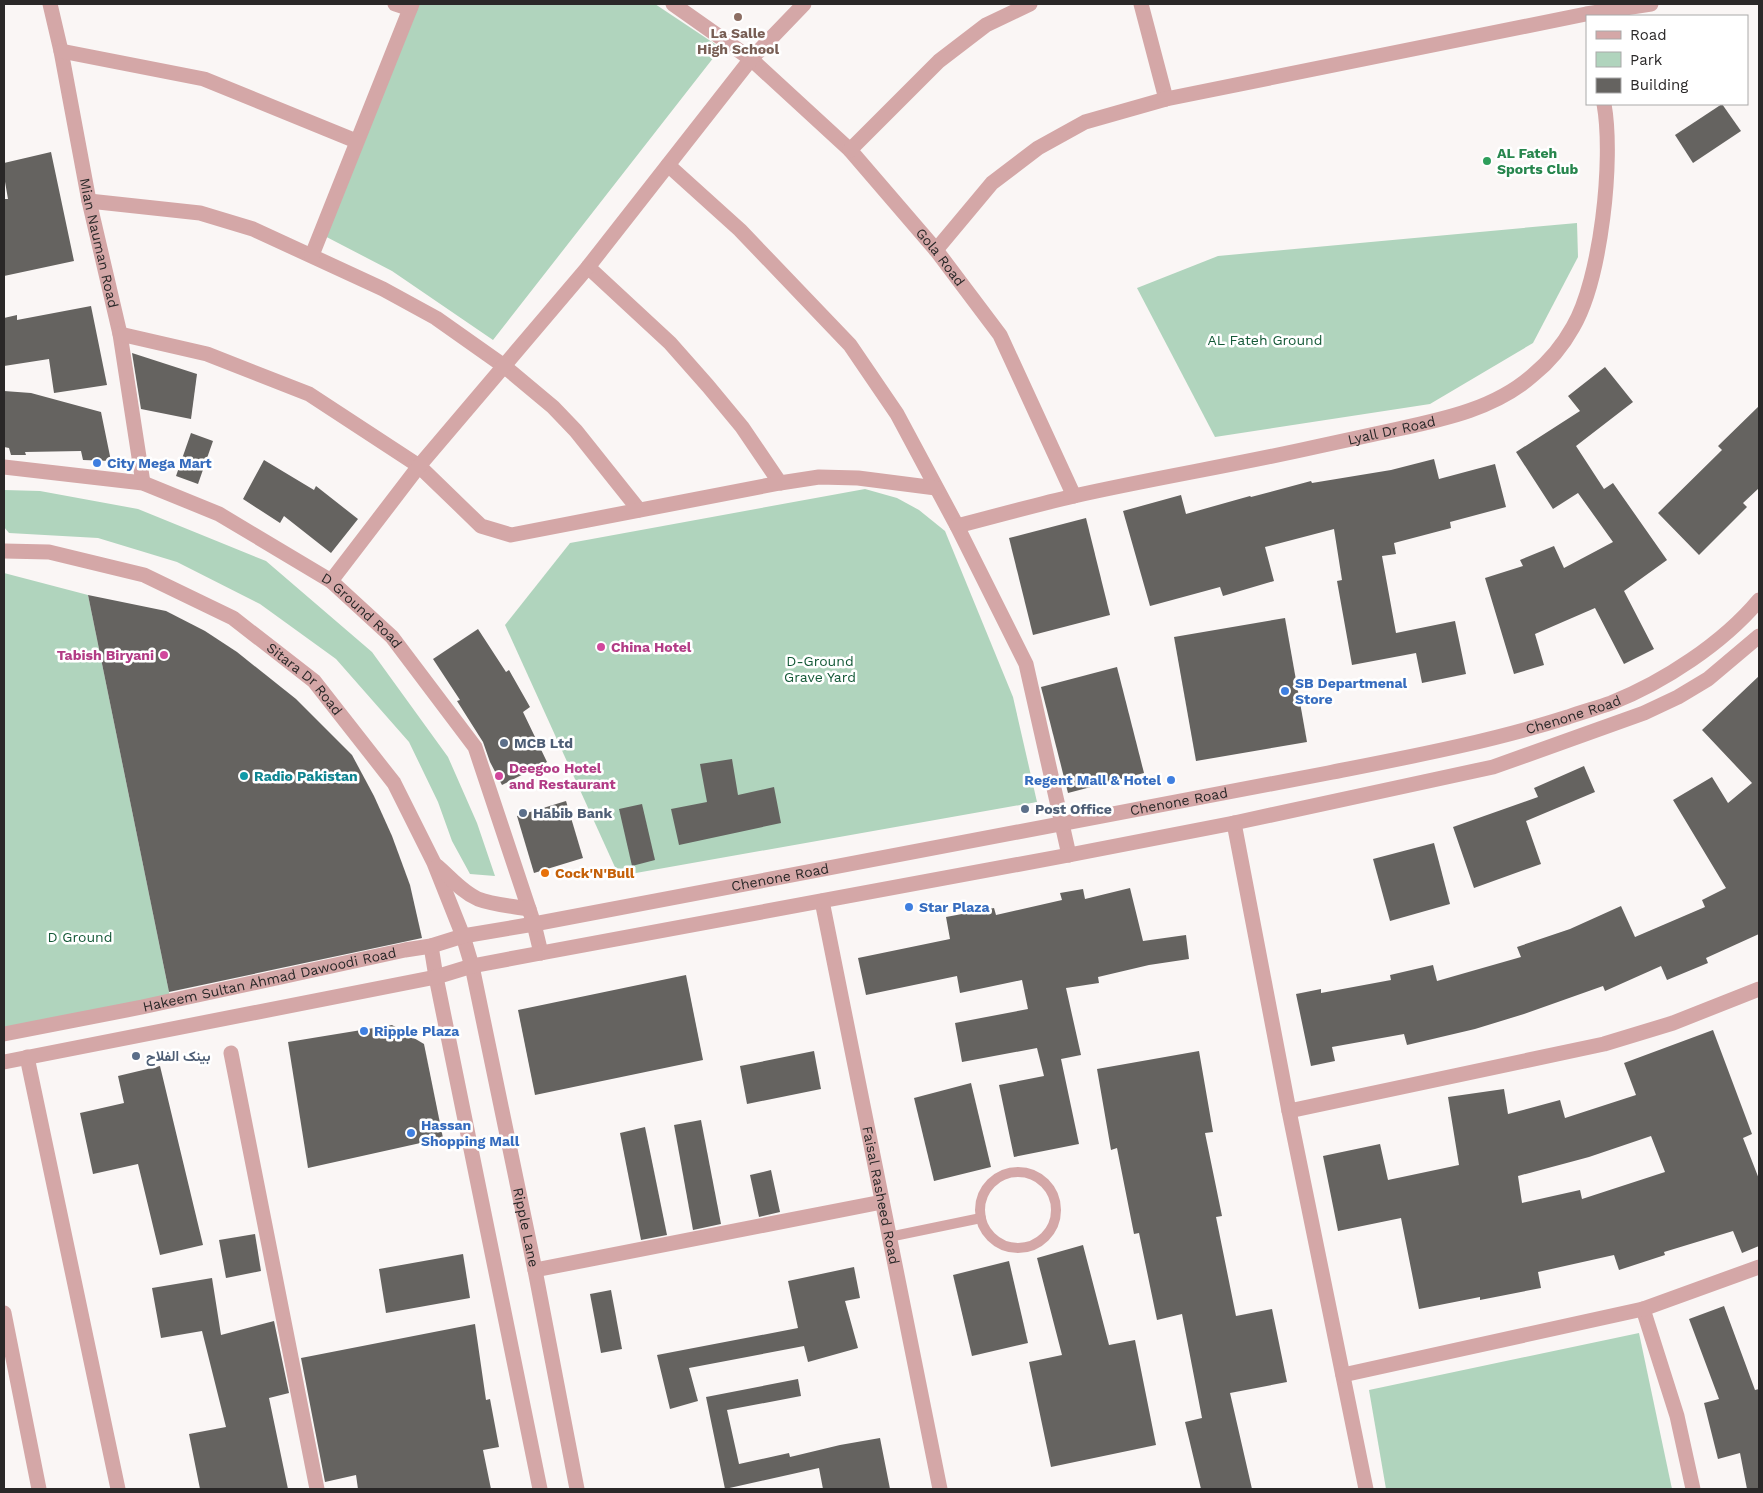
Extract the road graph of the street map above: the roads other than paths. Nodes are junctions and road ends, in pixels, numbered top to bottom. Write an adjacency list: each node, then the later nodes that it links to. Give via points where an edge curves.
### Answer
1 (50, 4): 10 (street, Mian Nauman Road)
2 (395, 4): 8 (street)
3 (673, 4): 11 (street, Gola Road)
4 (804, 4): 11 (street)
5 (1030, 4): 15 (street, via 986,25 939,61)
6 (1141, 4): 12 (street)
7 (1651, 4): 9 (street)
8 (411, 6): 14 (street)
9 (1586, 11): 12 (street)
10 (61, 51): 14 (street, via 204,79); 17 (street, Mian Nauman Road)
11 (751, 59): 15 (street, Gola Road); 16 (street)
12 (1166, 99): 18 (street, via 1085,122 1038,148 992,183)
13 (1604, 105): 28 (street, Lyall Dr Road, via 1607,120 1605,188 1594,267 1573,326 1550,359 1532,376 1507,394 1472,410 1437,420 1236,465)
14 (356, 141): 19 (street)
15 (850, 150): 18 (street, Gola Road)
16 (668, 165): 20 (street); 27 (street, via 740,230 850,346 897,414)
17 (89, 201): 19 (street, via 200,213 253,229); 21 (street, Mian Nauman Road)
18 (936, 250): 28 (street, Gola Road, via 1000,335)
19 (312, 255): 22 (street, via 436,318)
20 (588, 267): 22 (street); 26 (street, via 670,343 742,427)
21 (120, 334): 23 (street, via 207,354 309,394); 25 (street, Mian Nauman Road)
22 (504, 366): 23 (street); 29 (street, via 576,431)
23 (419, 466): 29 (street, via 481,526 511,535); 32 (street)
24 (4, 467): 25 (street, D Ground Road)
25 (143, 483): 32 (street, D Ground Road, via 219,514)
26 (780, 483): 27 (street, via 819,477 858,478); 29 (street)
27 (936, 488): 30 (street)
28 (1074, 496): 30 (street, Lyall Dr Road)
29 (639, 510)
30 (957, 526): 36 (street, via 1026,664)
31 (4, 551): 38 (street, Sitara Dr Road, via 49,552 144,575 233,618 314,681 394,783)
32 (331, 581): 40 (street, D Ground Road, via 392,637 475,747)
33 (1759, 600): 36 (street, Chenone Road, via 1713,644 1668,675 1612,703 1530,729 1428,753)
34 (1759, 636): 35 (street, Chenone Road, via 1708,679 1678,697 1644,713 1493,767)
35 (1234, 823): 37 (street, Chenone Road); 52 (street)
36 (1062, 824): 37 (street); 41 (street, Chenone Road)
37 (1069, 855): 39 (street, Chenone Road)
38 (434, 863): 40 (street, via 476,898); 42 (street, Sitara Dr Road)
39 (822, 900): 44 (street, Chenone Road); 53 (street, Faisal Rasheed Road)
40 (529, 909): 41 (street, D Ground Road)
41 (534, 924): 42 (street, Hakeem Sultan Ahmad Dawoodi Road); 44 (street, D Ground Road)
42 (463, 936): 43 (street, Hakeem Sultan Ahmad Dawoodi Road); 45 (street, Sitara Dr Road)
43 (431, 946): 46 (street); 48 (street, Hakeem Sultan Ahmad Dawoodi Road)
44 (542, 952): 45 (street, Chenone Road)
45 (472, 966): 46 (street, Hakeem Sultan Ahmad Dawoodi Road); 57 (street, Ripple Lane)
46 (436, 977): 50 (street, Hakeem Sultan Ahmad Dawoodi Road); 64 (street)
47 (1759, 989): 52 (street, via 1673,1023 1604,1044)
48 (4, 1034)
49 (230, 1053): 63 (street)
50 (27, 1057): 51 (street, Hakeem Sultan Ahmad Dawoodi Road); 62 (street)
51 (4, 1062)
52 (1289, 1111): 60 (street)
53 (882, 1202): 55 (street, Faisal Rasheed Road); 57 (street)
54 (980, 1218): 54 (lane, via 986,1190 992,1182 1010,1173 1030,1174 1038,1179 1046,1185 1054,1202 1055,1212 1049,1231 1025,1247 997,1242); 55 (lane)
55 (889, 1237): 66 (street, Faisal Rasheed Road)
56 (1759, 1267): 58 (street)
57 (535, 1270): 65 (street, Ripple Lane)
58 (1643, 1309): 60 (street); 68 (street, via 1677,1416)
59 (4, 1314): 61 (street)
60 (1343, 1375): 67 (street)
61 (39, 1489)
62 (118, 1489)
63 (317, 1489)
64 (540, 1489)
65 (577, 1489)
66 (940, 1489)
67 (1366, 1489)
68 (1693, 1489)

